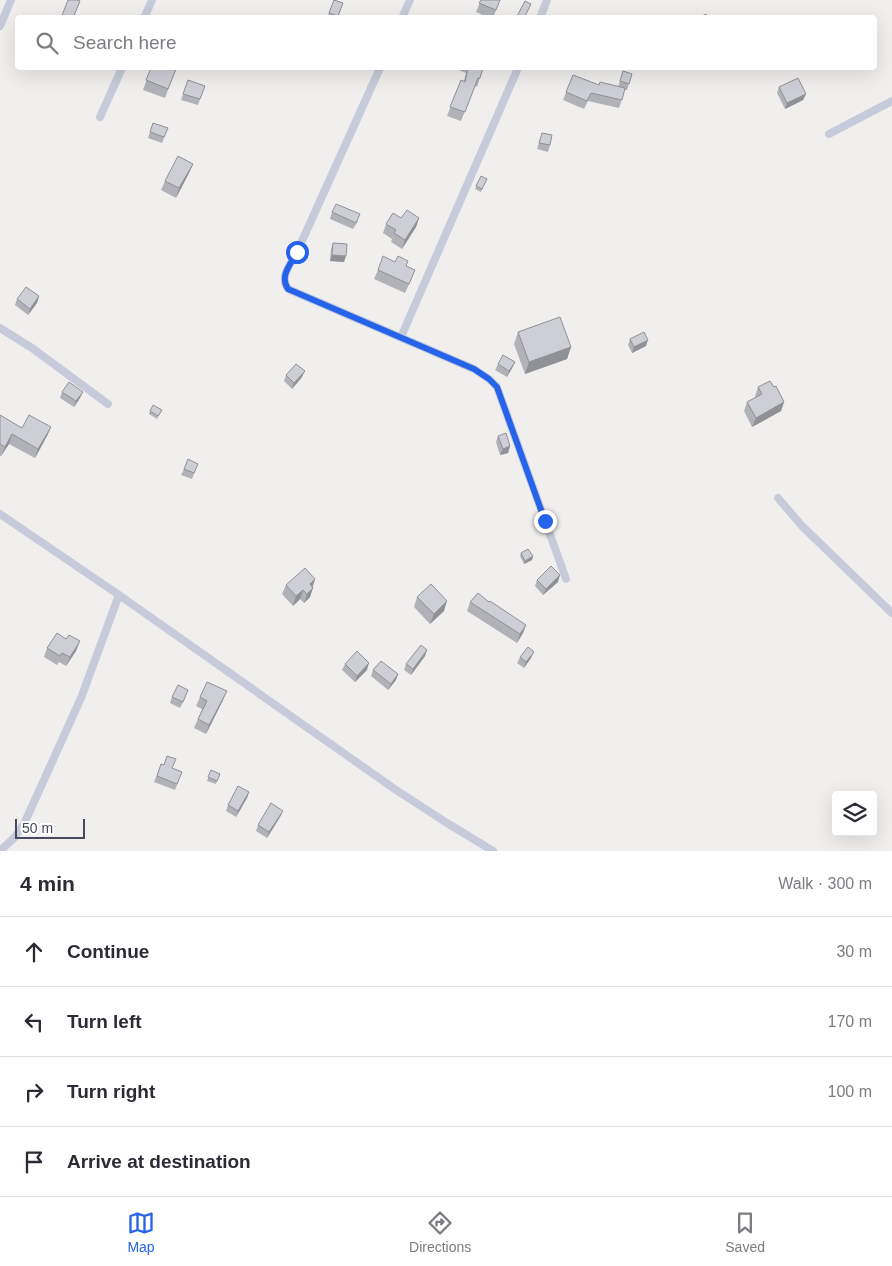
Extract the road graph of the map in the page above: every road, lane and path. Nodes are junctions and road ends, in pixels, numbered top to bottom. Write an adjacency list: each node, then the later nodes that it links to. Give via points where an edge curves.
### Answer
1 (11, 0): 8 (street)
2 (152, 0): 5 (street)
3 (410, 0): 6 (street)
4 (548, 0): 7 (street)
5 (145, 15)
6 (403, 15)
7 (541, 15)
8 (0, 26)
9 (121, 70): 13 (street)
10 (379, 70): 16 (street, via 284,280 288,289)
11 (517, 70): 16 (street)
12 (892, 101): 14 (street)
13 (100, 117)
14 (829, 134)
15 (0, 328): 17 (street)
16 (401, 337): 20 (street, via 474,369 497,387)
17 (108, 404)
18 (778, 498): 22 (street, via 802,526)
19 (0, 514): 21 (street)
20 (566, 579)
21 (119, 595): 23 (street, via 80,698 24,824); 24 (street, via 396,790)
22 (892, 613)
23 (0, 851)
24 (493, 851)

